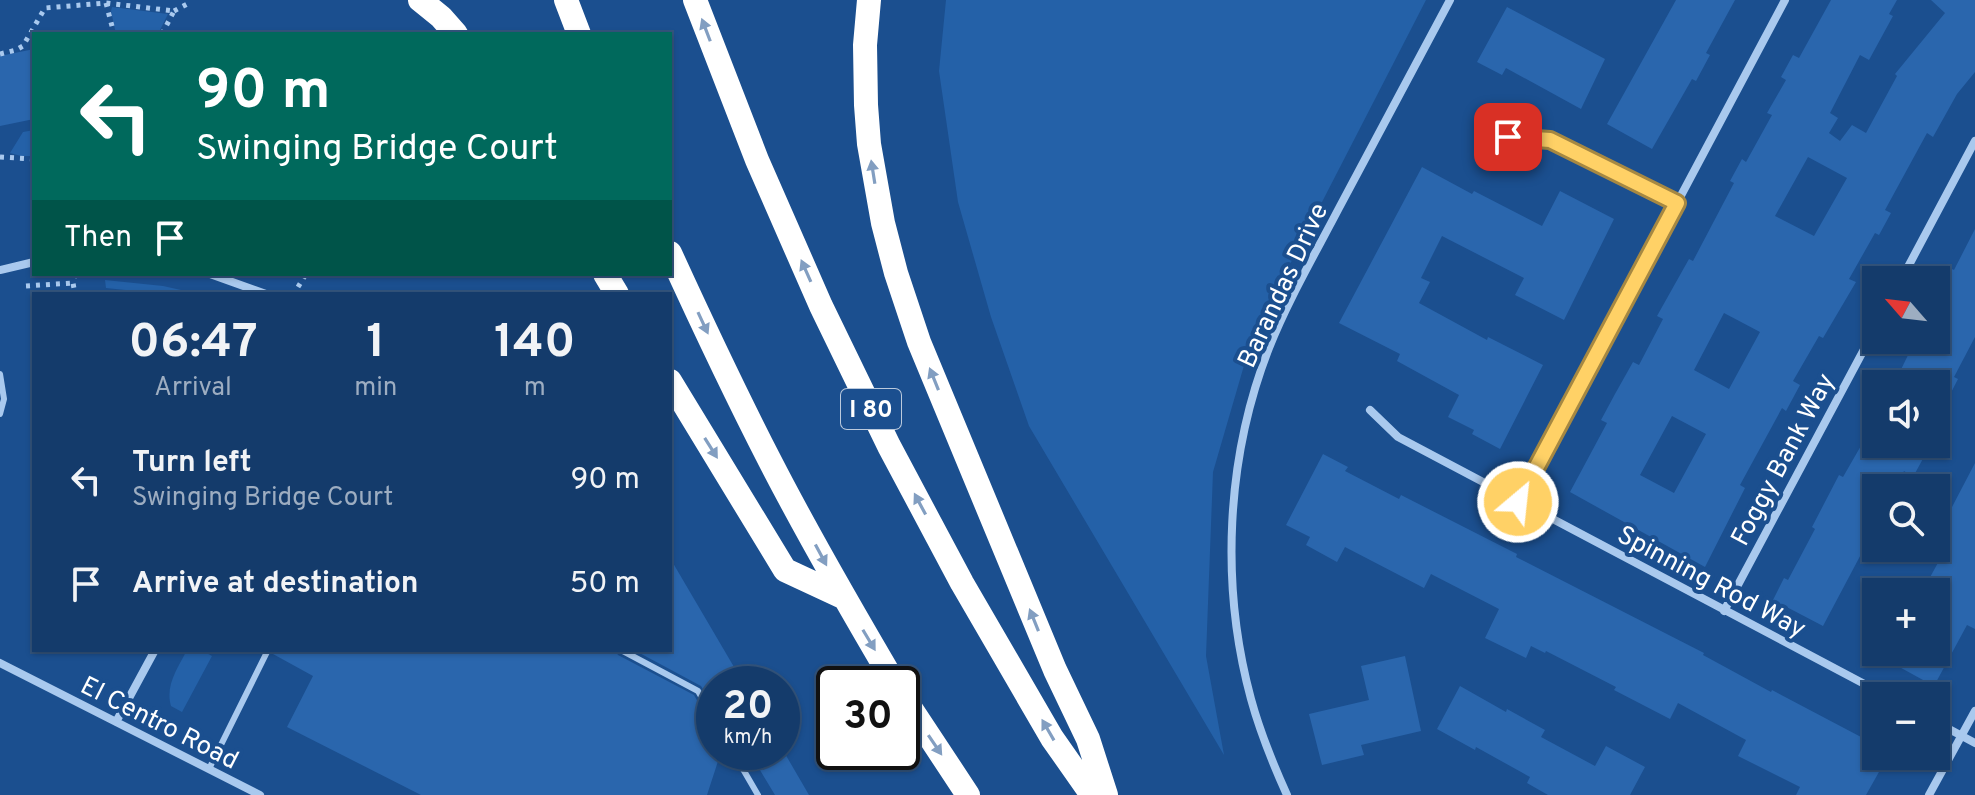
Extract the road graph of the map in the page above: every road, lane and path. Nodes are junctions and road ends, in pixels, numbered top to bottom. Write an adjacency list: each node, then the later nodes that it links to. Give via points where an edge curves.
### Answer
1 (420, 0): 12 (highway)
2 (566, 0): 13 (highway)
3 (695, 0): 58 (highway, I 80, one-way to 3, via 1052,738 889,446 757,160)
4 (869, 0): 59 (highway, one-way to 4, via 1088,739 919,342 896,273 869,144)
5 (1450, 0): 60 (street, Barandas Drive, via 1294,294 1269,349 1238,463 1232,532 1238,641 1251,699)
6 (1785, 0): 19 (street)
7 (191, 2): 9 (path)
8 (106, 3): 9 (path); 10 (path); 14 (path, via 45,8 23,46)
9 (174, 11): 11 (path)
10 (113, 32)
11 (163, 32)
12 (454, 32)
13 (578, 32)
14 (0, 54)
15 (1508, 137): 19 (street, via 1550,140)
16 (1975, 141): 22 (street)
17 (0, 157): 18 (path)
18 (32, 159)
19 (1677, 203): 37 (street)
20 (672, 257): 38 (highway, one-way to 38, via 770,462)
21 (32, 262): 23 (street)
22 (1908, 266)
23 (0, 270)
24 (75, 276): 27 (path)
25 (216, 276): 31 (street)
26 (305, 276): 29 (path)
27 (73, 283): 28 (path); 30 (path)
28 (26, 286)
29 (298, 287)
30 (75, 292)
31 (260, 292)
32 (1862, 353): 39 (street, Foggy Bank Way)
33 (0, 374): 36 (lane)
34 (672, 384): 38 (highway, one-way to 38, via 785,570)
35 (1370, 410): 37 (street, Spinning Rod Way, via 1398,437)
36 (0, 414)
37 (1518, 502): 39 (street, Spinning Rod Way)
38 (843, 597): 44 (highway, one-way to 44)
39 (1724, 611): 45 (street, Spinning Rod Way)
40 (154, 652): 48 (street)
41 (267, 652): 53 (lane)
42 (625, 652): 46 (lane)
43 (0, 663): 48 (street, El Centro Road)
44 (884, 666)
45 (1862, 683)
46 (696, 690)
47 (1975, 711): 51 (street)
48 (116, 722): 53 (street, El Centro Road)
49 (920, 722): 57 (highway, one-way to 57)
50 (1950, 730): 51 (street)
51 (1962, 736): 52 (street); 61 (street)
52 (1975, 743)
53 (209, 769): 55 (street, El Centro Road)
54 (743, 770): 56 (lane)
55 (260, 795)
56 (758, 795)
57 (968, 795)
58 (1092, 795)
59 (1106, 795)
60 (1287, 795)
61 (1929, 795)

